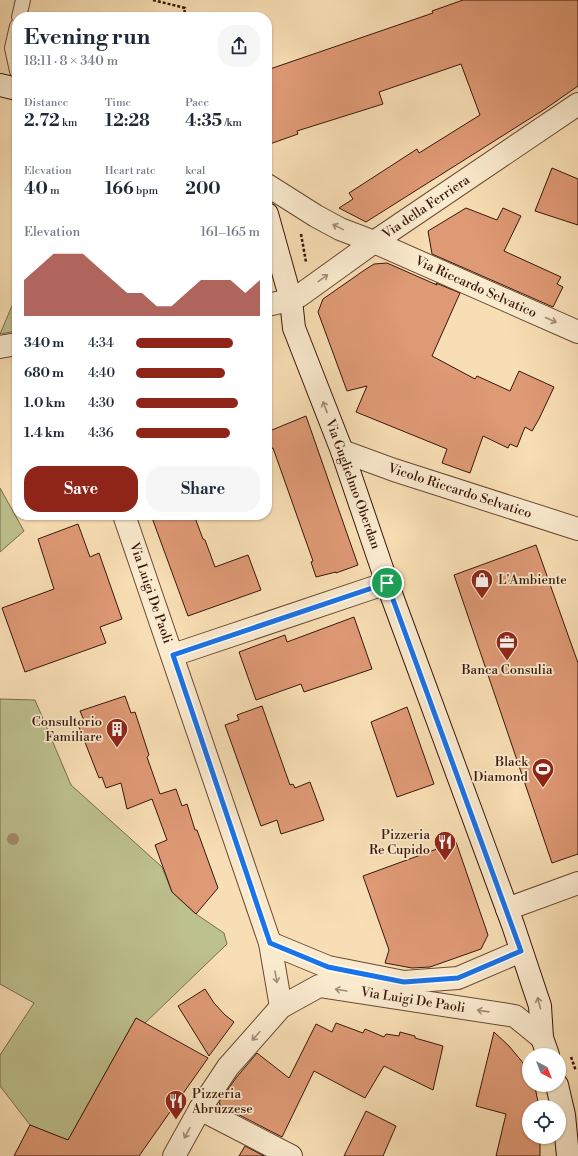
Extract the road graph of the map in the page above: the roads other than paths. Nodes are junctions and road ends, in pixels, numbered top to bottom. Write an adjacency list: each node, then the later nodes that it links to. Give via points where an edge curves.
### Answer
1 (23, 0): 2 (lane)
2 (20, 12)
3 (0, 85): 4 (street)
4 (12, 88)
5 (578, 104): 8 (street, Via della Ferriera)
6 (272, 188): 8 (street, Via della Ferriera, one-way to 6, via 340,229)
7 (272, 232): 9 (street, Via Guglielmo Oberdan)
8 (374, 242): 9 (street, one-way to 8); 11 (street, Via Riccardo Selvatico, one-way to 11)
9 (291, 300): 10 (street); 14 (street, Via Guglielmo Oberdan, one-way to 9, via 294,328)
10 (272, 304)
11 (578, 332)
12 (12, 345): 13 (street)
13 (0, 348)
14 (342, 451): 16 (street, Vicolo Riccardo Selvatico); 17 (street, Via Guglielmo Oberdan)
15 (126, 520): 18 (street, Via Luigi De Paoli)
16 (578, 529)
17 (387, 583): 18 (street); 20 (street, Via Guglielmo Oberdan)
18 (173, 655): 21 (street, Via Luigi De Paoli)
19 (578, 883): 20 (street)
20 (507, 909): 22 (street, Via Guglielmo Oberdan)
21 (270, 943): 22 (street, Via Luigi De Paoli, via 328,967 404,982 458,978); 23 (street, Via Luigi De Paoli, one-way to 23)
22 (521, 951): 24 (street, Via Guglielmo Oberdan, one-way to 22, via 540,1006)
23 (281, 1007): 24 (street, Via Luigi De Paoli, one-way to 23, via 515,1016 319,986); 26 (street, Via Luigi De Paoli, one-way to 26, via 228,1067)
24 (545, 1046)
25 (559, 1092): 29 (street)
26 (200, 1109): 27 (street, Via Luigi De Paoli, one-way to 27); 28 (street)
27 (174, 1156)
28 (291, 1156)
29 (568, 1156)

